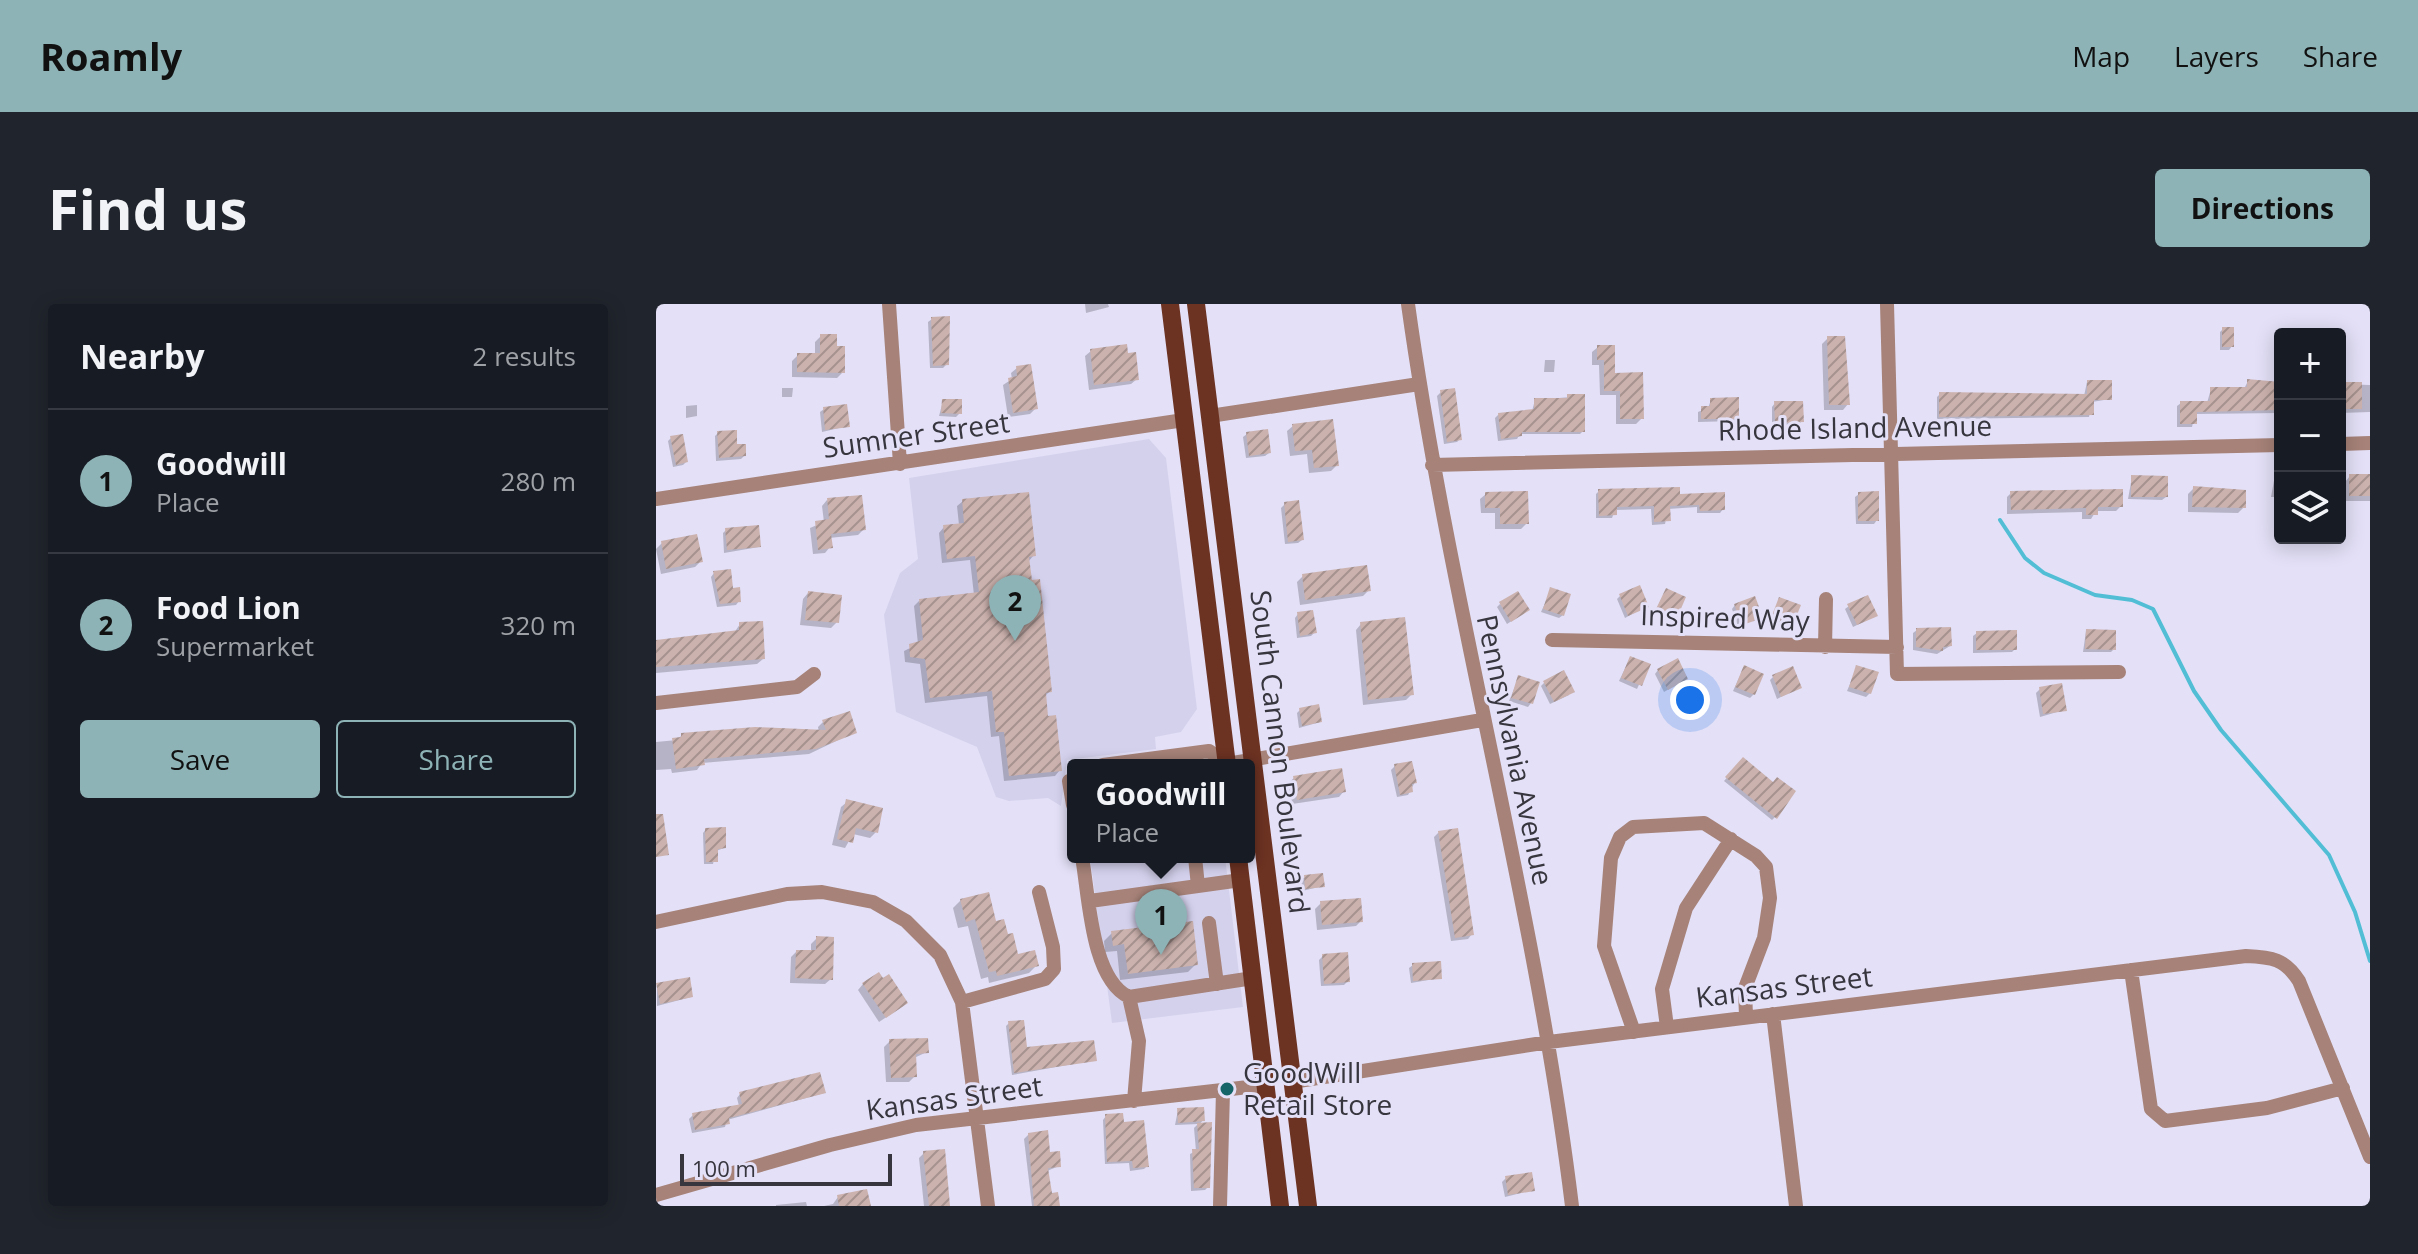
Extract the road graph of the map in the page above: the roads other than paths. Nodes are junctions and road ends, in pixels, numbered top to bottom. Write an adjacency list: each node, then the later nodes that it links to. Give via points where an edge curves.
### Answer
1 (889, 304): 13 (street)
2 (1170, 304): 8 (main road, South Cannon Boulevard)
3 (1196, 304): 7 (main road, South Cannon Boulevard)
4 (1408, 304): 6 (street, Pennsylvania Avenue)
5 (1887, 304): 12 (street)
6 (1419, 384): 7 (street); 14 (street, Pennsylvania Avenue)
7 (1210, 416): 27 (main road, South Cannon Boulevard)
8 (1184, 420): 13 (street, Sumner Street); 26 (main road, South Cannon Boulevard)
9 (2370, 443): 10 (street)
10 (2346, 444)
11 (2274, 445): 12 (street, Rhode Island Avenue)
12 (1892, 454): 14 (street, Rhode Island Avenue); 19 (street)
13 (900, 464): 15 (street, Sumner Street)
14 (1432, 465): 23 (street, Pennsylvania Avenue)
15 (656, 499)
16 (1826, 599): 18 (street)
17 (1552, 640): 18 (street, Inspired Way)
18 (1825, 647): 19 (street, Inspired Way)
19 (1897, 647): 20 (street, via 1897,674)
20 (2119, 672)
21 (814, 674): 22 (street, via 797,687)
22 (656, 703)
23 (1482, 720): 27 (street); 48 (street, Pennsylvania Avenue)
24 (1163, 759): 25 (street, via 1209,751)
25 (1220, 759)
26 (1226, 759)
27 (1253, 759)
28 (1255, 776): 49 (main road, South Cannon Boulevard)
29 (1731, 839): 45 (street, via 1766,867 1769,881 1764,938 1745,988); 46 (street, via 1686,908 1662,989); 47 (street, via 1704,823 1633,827 1620,837 1611,858 1604,946)
30 (1083, 863): 36 (street)
31 (1196, 863): 34 (street)
32 (1239, 863): 33 (main road, South Cannon Boulevard)
33 (1241, 880): 34 (street); 40 (main road, South Cannon Boulevard)
34 (1198, 886): 36 (street)
35 (1039, 892): 43 (street, via 1054,969 1045,979)
36 (1090, 901): 42 (street, via 1101,964 1115,990)
37 (656, 922): 43 (street, via 787,894 842,893 873,902 906,921 940,955)
38 (1209, 923): 41 (street)
39 (2131, 970): 44 (street, Kansas Street); 51 (street, Kansas Street, via 2246,956 2283,961 2299,981); 51 (street, via 2151,1109 2165,1121 2267,1108)
40 (1253, 978): 41 (street); 50 (main road, South Cannon Boulevard)
41 (1217, 984): 42 (street)
42 (1129, 997): 53 (street, via 1139,1041)
43 (962, 1002): 54 (street)
44 (1773, 1014): 45 (street, Kansas Street); 62 (street)
45 (1746, 1017): 46 (street, Kansas Street)
46 (1667, 1027): 47 (street, Kansas Street)
47 (1634, 1032): 48 (street, Kansas Street)
48 (1549, 1042): 49 (street, Kansas Street); 61 (street, Pennsylvania Avenue)
49 (1292, 1082): 60 (main road, South Cannon Boulevard)
50 (1266, 1085): 52 (street, Kansas Street); 59 (main road, South Cannon Boulevard)
51 (2343, 1088): 55 (street)
52 (1223, 1091): 53 (street, Kansas Street); 58 (street)
53 (1134, 1101): 54 (street, Kansas Street)
54 (977, 1119): 56 (street, Kansas Street, via 881,1132); 57 (street)
55 (2370, 1157)
56 (656, 1195)
57 (988, 1206)
58 (1220, 1206)
59 (1280, 1206)
60 (1308, 1206)
61 (1572, 1206)
62 (1796, 1206)

